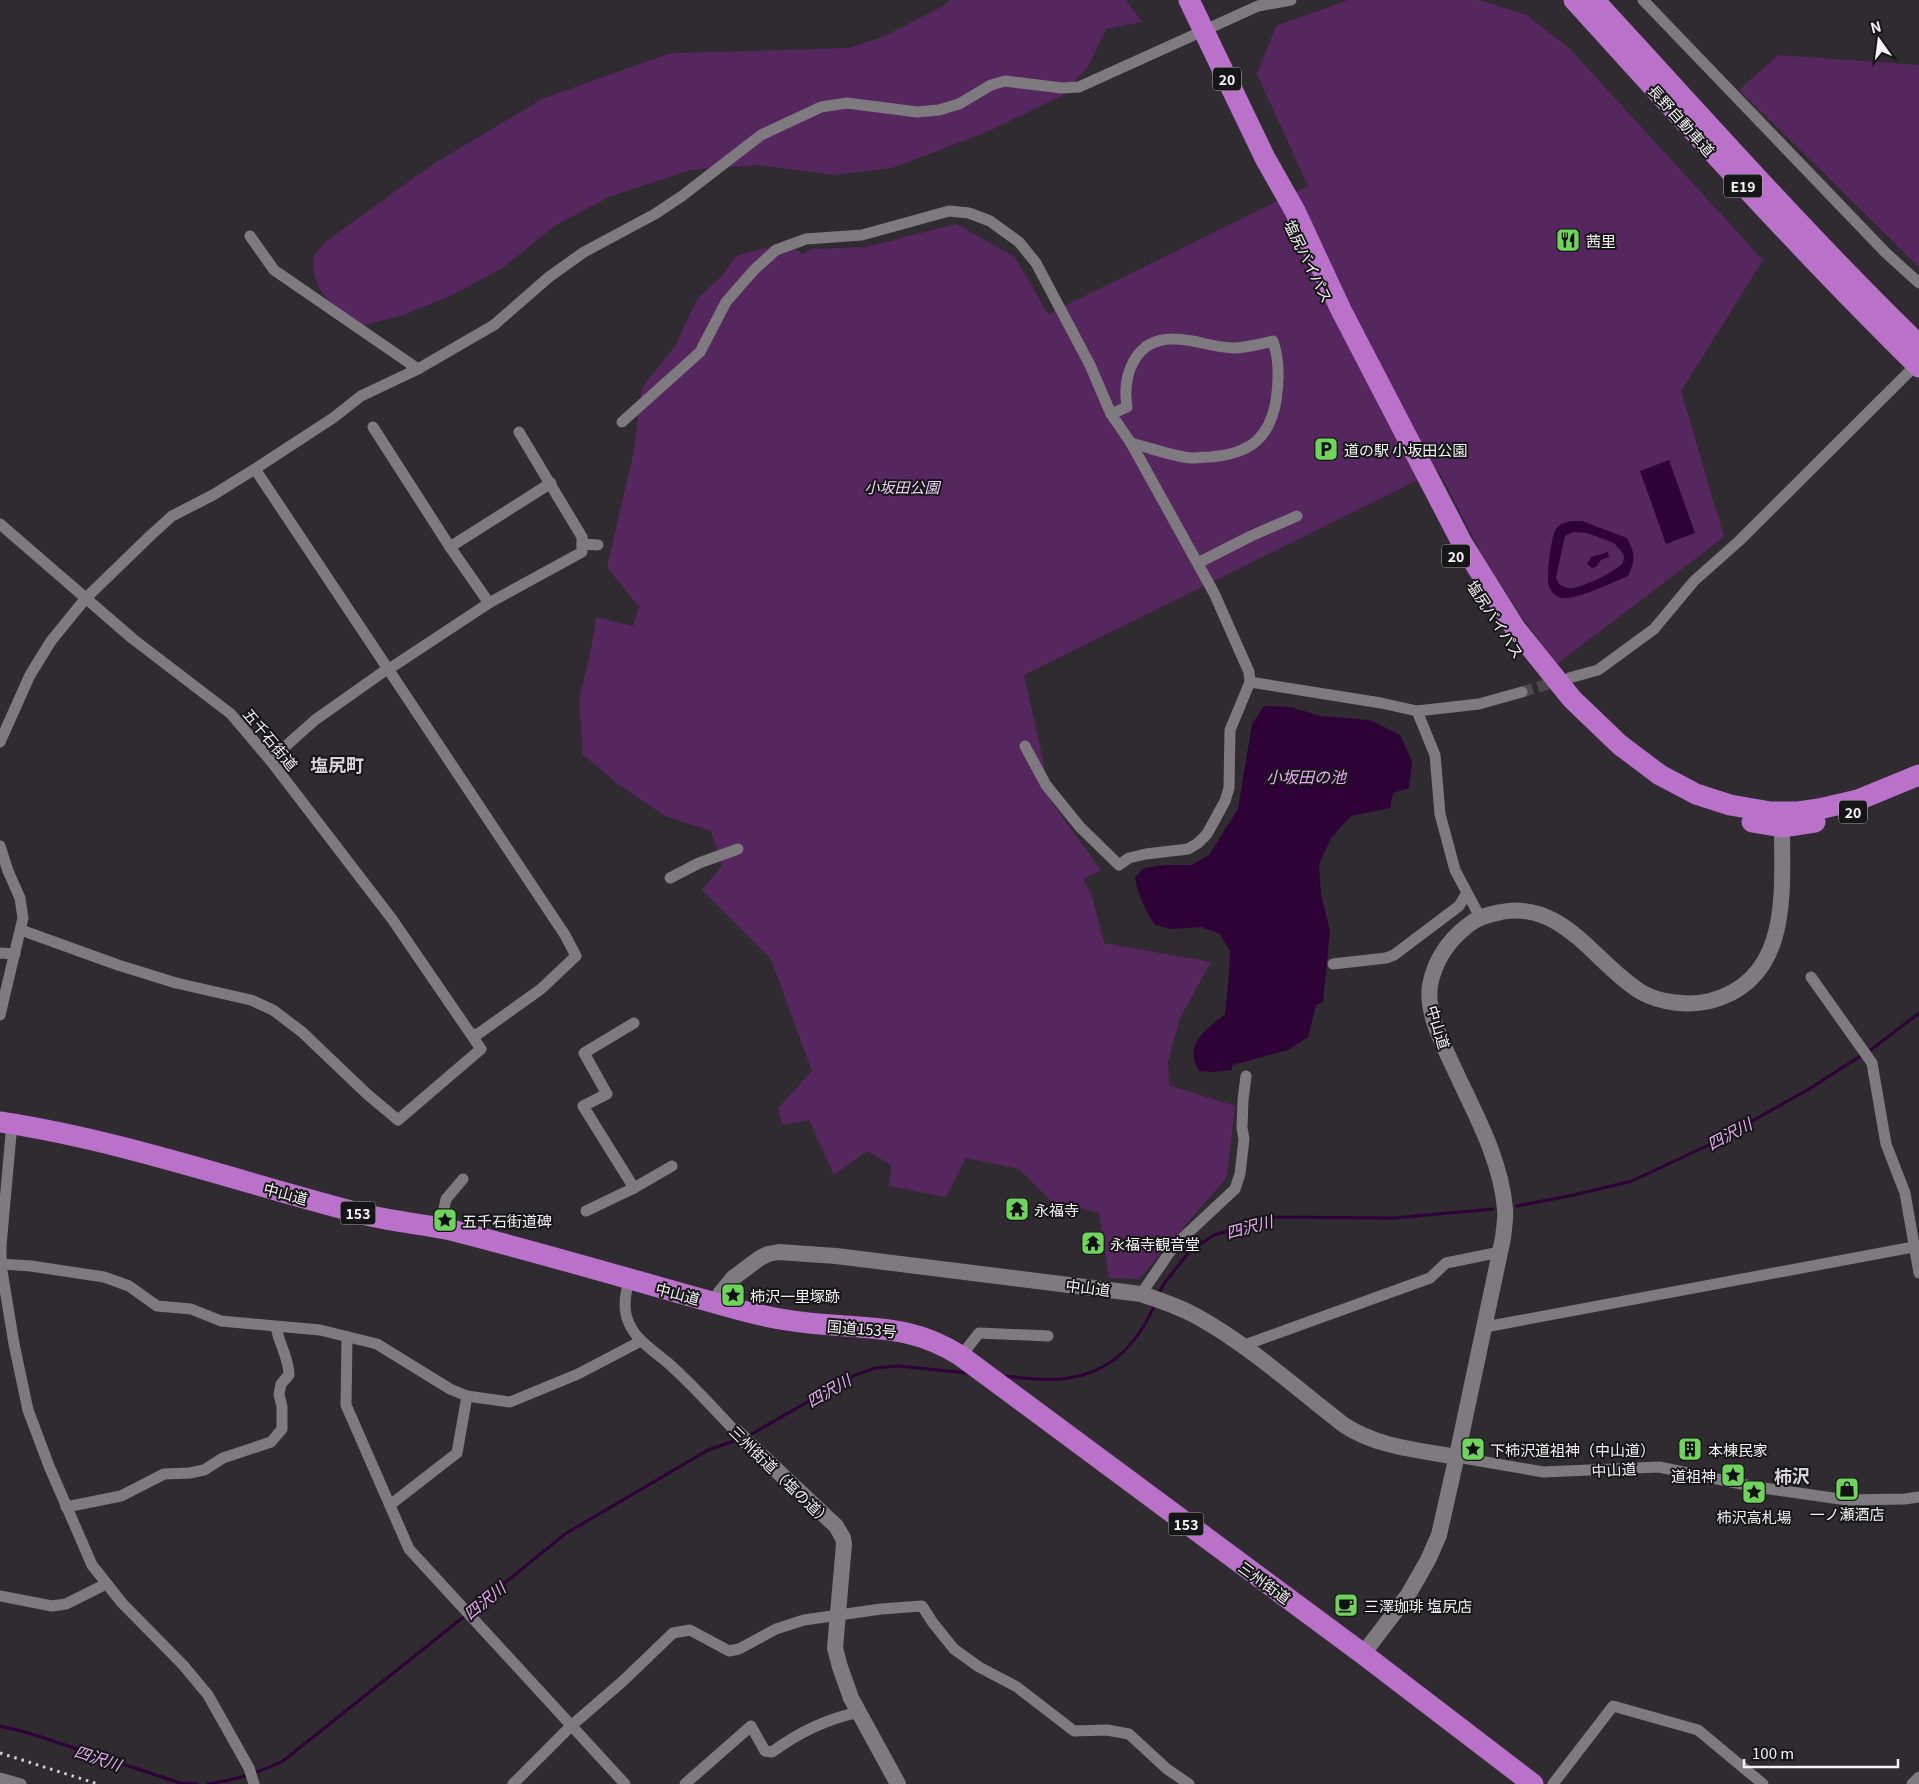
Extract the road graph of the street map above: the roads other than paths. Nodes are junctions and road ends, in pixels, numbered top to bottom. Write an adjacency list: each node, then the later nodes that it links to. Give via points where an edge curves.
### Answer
1 (1189, 0): 6 (highway, 塩尻バイパス / 20)
2 (1290, 0): 6 (street, via 1258,6)
3 (1574, 0): 12 (highway, 長野自動車道 / E19, via 1858,307)
4 (1594, 0): 9 (highway, 長野自動車道 / E19, via 1767,189)
5 (1643, 0): 8 (street, via 1886,253)
6 (1204, 31): 11 (street, via 1079,87 1005,81 991,85 960,104 917,112 847,102 822,107 761,135 655,214 584,252 494,325); 38 (highway, 塩尻バイパス / 20, via 1265,158 1281,205 1430,506 1458,560 1523,661 1593,739 1652,788 1721,816)
7 (250, 236): 11 (street, via 274,270)
8 (1919, 283)
9 (1919, 345)
10 (1919, 362): 12 (street)
11 (418, 369): 18 (street, via 361,396)
12 (1912, 372): 29 (street, via 1694,581 1654,629 1598,670)
13 (1111, 414): 14 (street, via 1090,365 1036,263 1019,242 990,221 969,213 949,211 862,235 806,239 776,250 726,302 700,352); 17 (street); 17 (street, via 1126,407 1127,374 1137,354 1153,342 1174,339 1235,348 1273,341 1279,356 1273,418 1260,437 1243,451 1190,458)
14 (622, 422)
15 (373, 427): 24 (street)
16 (519, 432): 19 (street)
17 (1132, 442): 25 (street)
18 (255, 469): 26 (street, via 172,516); 28 (street)
19 (551, 483): 22 (street, via 582,537); 24 (street)
20 (1297, 516): 25 (street)
21 (0, 524): 26 (street, 五千石街道)
22 (582, 544): 23 (street); 27 (street, via 582,552)
23 (598, 545)
24 (450, 547): 27 (street)
25 (1198, 563): 30 (street, via 1241,652)
26 (86, 598): 33 (street, via 51,641 30,675); 35 (street, 五千石街道, via 133,639 228,711)
27 (489, 604): 28 (street)
28 (389, 669): 35 (street, via 315,720); 51 (street, via 576,956 541,990 478,1034)
29 (1569, 678)
30 (1250, 682): 32 (street); 34 (street, via 1230,730 1231,773 1225,801 1207,834 1188,849 1146,854 1118,865 1080,827 1046,785)
31 (1522, 692): 32 (street, via 1479,704)
32 (1417, 711): 42 (street, via 1435,755 1440,814 1456,870)
33 (0, 742)
34 (1025, 746)
35 (270, 760): 51 (street, 五千石街道, via 392,919)
36 (1919, 775): 38 (highway, 20, via 1877,793 1840,805 1798,812)
37 (1919, 779): 38 (highway, 20, via 1841,816 1807,824)
38 (1782, 820): 43 (street, 中山道, via 1781,905 1776,940 1750,980 1717,999 1681,1004 1642,993 1576,934 1544,916 1511,911)
39 (0, 846): 44 (street, via 22,906)
40 (738, 849): 41 (street)
41 (670, 878)
42 (1467, 893): 43 (street); 47 (street, via 1459,906 1394,955)
43 (1480, 917): 60 (street, 中山道, via 1459,932 1440,956 1430,986 1430,1002 1442,1042 1499,1175 1505,1211)
44 (21, 930): 46 (street); 51 (street, 五千石街道, via 118,965 176,983 251,1000 273,1010 302,1032 398,1120 481,1049)
45 (0, 953): 46 (street)
46 (15, 954): 49 (street)
47 (1333, 964)
48 (1810, 977): 59 (street, via 1872,1063 1886,1144 1905,1194)
49 (0, 1015)
50 (634, 1023): 56 (street, via 584,1053 607,1094 583,1106)
51 (471, 1034)
52 (1246, 1076): 64 (street, via 1243,1148 1235,1189 1174,1246)
53 (6, 1123): 58 (highway, 中山道 / 153, via 140,1152 370,1216); 61 (street)
54 (672, 1166): 56 (street)
55 (463, 1179): 58 (street, via 446,1199)
56 (634, 1188): 57 (street)
57 (586, 1211)
58 (440, 1228): 63 (highway, 中山道 / 153, via 543,1253)
59 (1917, 1246): 62 (street); 67 (street)
60 (1500, 1252): 67 (street, 中山道); 71 (street, via 1446,1263 1430,1278)
61 (1, 1264): 66 (street, via 104,1278 129,1286 157,1306 191,1309 221,1321); 79 (street, via 18,1370 28,1410)
62 (1919, 1273)
63 (629, 1280): 65 (highway, 中山道 / 153); 70 (street, 三州街道（塩の道）, via 625,1310 633,1331)
64 (1151, 1297): 65 (street, 中山道, via 836,1256 779,1252 760,1258 734,1278 720,1294); 71 (street, 中山道, via 1196,1316)
65 (717, 1303): 72 (highway, 国道153号 / 153, via 805,1323 910,1332 943,1344)
66 (276, 1327): 69 (street, via 320,1330); 79 (street, via 289,1365 289,1375 281,1384 279,1394 282,1429 271,1442 223,1458 204,1470 164,1474 121,1496)
67 (1484, 1327): 76 (street, 中山道)
68 (1048, 1336): 72 (street, via 979,1333)
69 (346, 1338): 74 (street, via 377,1344); 78 (street, via 346,1405)
70 (641, 1341): 74 (street, via 578,1374 510,1402); 75 (street, 三州街道（塩の道）, via 668,1363)
71 (1242, 1346): 76 (street, 中山道, via 1361,1435 1394,1446)
72 (966, 1359): 73 (highway, 国道153号 / 153)
73 (995, 1381): 83 (highway, 三州街道 / 153)
74 (467, 1396): 78 (street, via 457,1454)
75 (742, 1438): 82 (street, 三州街道（塩の道）, via 840,1532 844,1554)
76 (1457, 1457): 77 (street, 中山道, via 1543,1472 1659,1467 1756,1487 1846,1500); 83 (street, via 1434,1548 1408,1595)
77 (1919, 1496)
78 (390, 1506): 85 (street, via 409,1548)
79 (66, 1507): 80 (street, via 92,1565)
80 (106, 1584): 81 (street, via 66,1604 52,1606); 89 (street, via 208,1695 249,1768)
81 (0, 1596)
82 (838, 1615): 84 (street, 三州街道（塩の道）, via 835,1648 840,1668); 85 (street, via 804,1620 776,1629 729,1651 690,1630 673,1633); 94 (street, via 922,1606 954,1649 979,1667 1017,1687 1074,1731 1107,1730 1129,1734 1167,1769)
83 (1363, 1654): 95 (highway, 三州街道 / 153)
84 (860, 1712): 92 (street, via 839,1716 772,1752 765,1751 751,1726); 93 (street, 三州街道（塩の道）)
85 (571, 1726): 90 (street); 91 (street)
86 (1919, 1776): 98 (street)
87 (0, 1778): 88 (street)
88 (21, 1784)
89 (254, 1784)
90 (513, 1784)
91 (624, 1784)
92 (685, 1784)
93 (898, 1784)
94 (1189, 1784)
95 (1533, 1784)
96 (1553, 1784): 97 (street, via 1613,1706 1698,1730)
97 (1763, 1784)
98 (1912, 1784)

